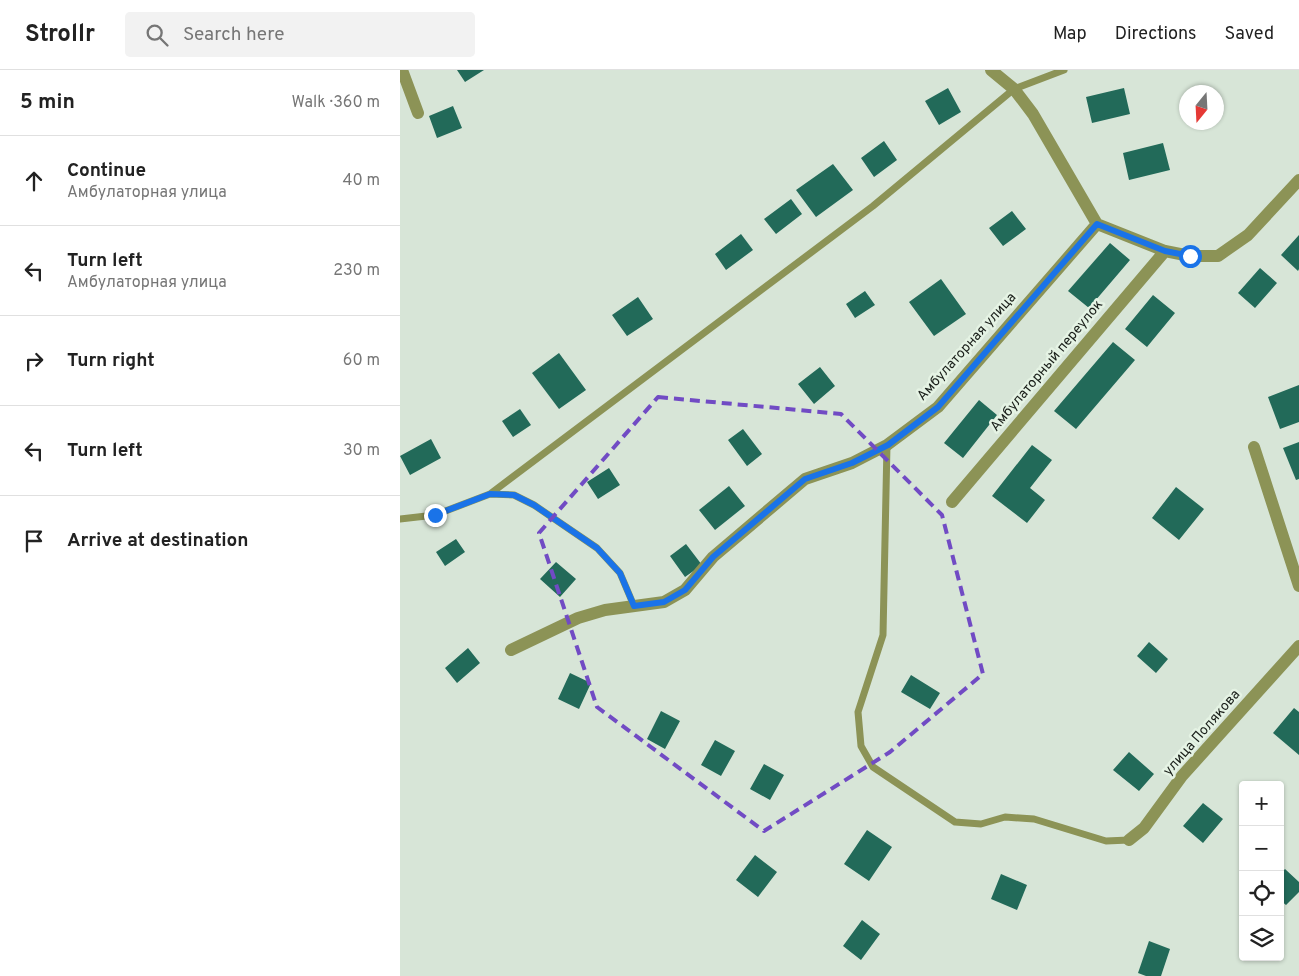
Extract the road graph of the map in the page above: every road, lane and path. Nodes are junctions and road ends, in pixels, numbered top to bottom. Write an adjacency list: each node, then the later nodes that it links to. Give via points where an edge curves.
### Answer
1 (402, 70): 5 (street)
2 (991, 70): 4 (street)
3 (1064, 70): 4 (lane)
4 (1014, 89): 7 (street, via 1033,114); 11 (lane, via 865,212)
5 (418, 112)
6 (1297, 185): 8 (street, via 1248,235 1218,256 1190,256)
7 (1097, 224): 8 (street); 9 (street, Амбулаторная улица, via 938,407)
8 (1165, 251): 12 (street, Амбулаторный переулок)
9 (888, 445): 15 (street, Амбулаторная улица, via 852,463 805,479 713,557 685,590 664,602); 18 (lane, via 883,635 858,712 860,746 873,767 954,822 981,824 1005,817 1034,819 1106,841)
10 (1254, 447): 14 (street)
11 (490, 494): 13 (lane, via 435,515); 15 (lane, via 520,498 597,548 620,573)
12 (952, 502)
13 (400, 519)
14 (1299, 586)
15 (634, 606): 17 (street, Амбулаторная улица, via 578,618)
16 (1299, 646): 18 (street, улица Полякова, via 1182,776 1144,828)
17 (511, 650)
18 (1129, 840)

